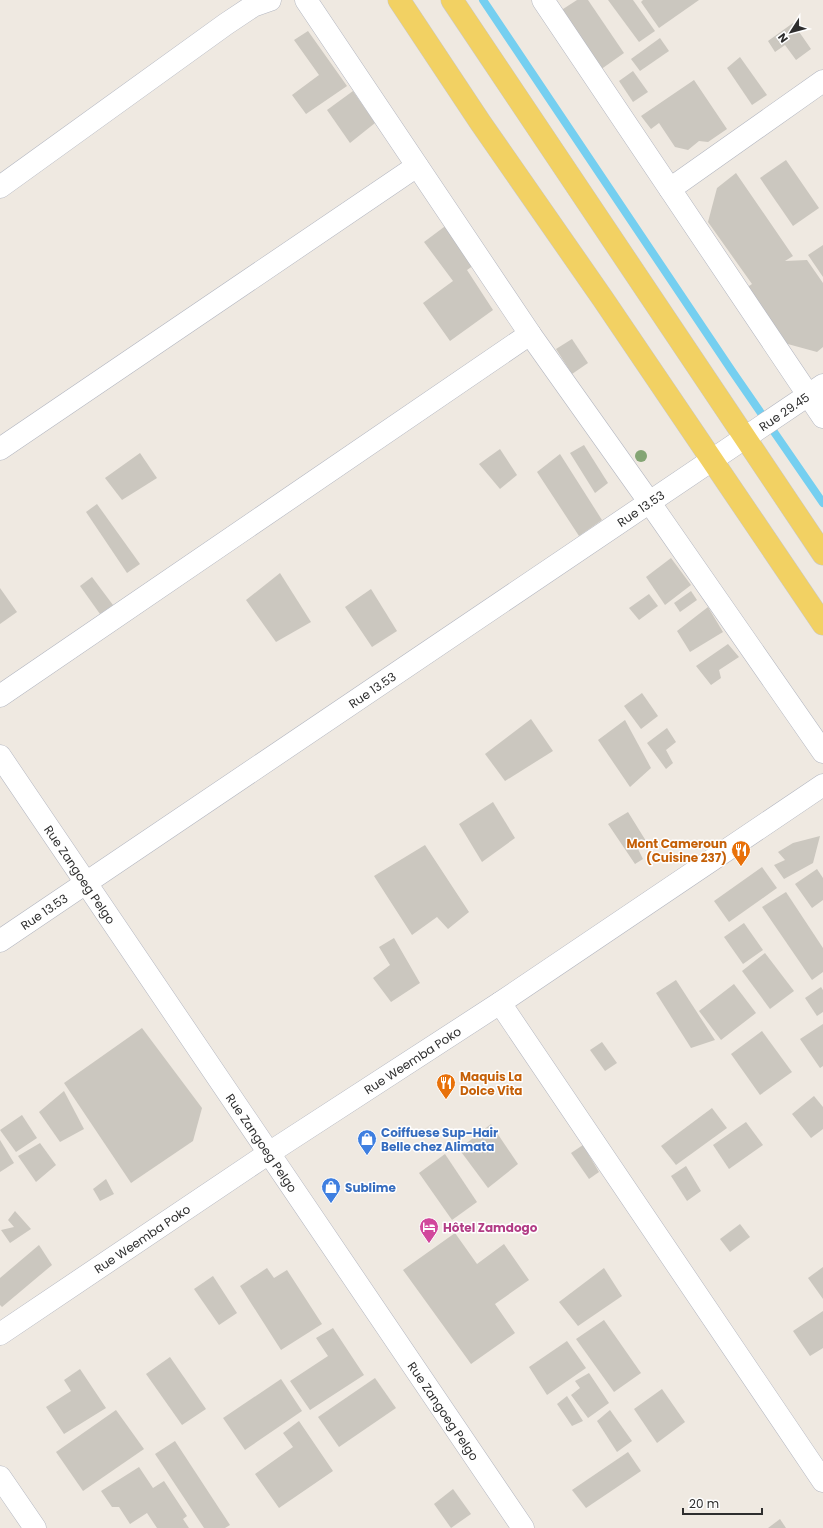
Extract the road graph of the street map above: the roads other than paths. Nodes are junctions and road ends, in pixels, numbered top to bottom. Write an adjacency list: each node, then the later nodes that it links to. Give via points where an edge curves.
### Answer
1 (270, 0): 8 (street, via 253,6 226,24)
2 (306, 0): 7 (street)
3 (400, 0): 15 (main road, via 480,122)
4 (452, 0): 13 (main road)
5 (543, 0): 9 (street)
6 (823, 81): 9 (street)
7 (417, 166): 10 (street); 14 (street)
8 (0, 187)
9 (670, 189): 11 (street)
10 (530, 334): 16 (street); 19 (street)
11 (816, 390): 12 (street); 13 (street, Rue 29.45)
12 (823, 417)
13 (745, 438): 15 (street, Rue 13.53); 17 (main road)
14 (0, 449)
15 (712, 461): 16 (street, Rue 13.53); 18 (main road)
16 (650, 503): 20 (street); 23 (street, Rue 13.53)
17 (823, 554)
18 (823, 624)
19 (0, 696)
20 (823, 752)
21 (0, 756): 23 (street, Rue Zangoeg Pelgo)
22 (823, 785): 25 (street, Rue Weemba Poko)
23 (86, 882): 24 (street, Rue 13.53); 26 (street, Rue Zangoeg Pelgo)
24 (0, 941)
25 (500, 1003): 26 (street, Rue Weemba Poko); 29 (street)
26 (269, 1153): 27 (street, Rue Weemba Poko); 31 (street, Rue Zangoeg Pelgo)
27 (0, 1334)
28 (0, 1477): 30 (street)
29 (823, 1481)
30 (35, 1528)
31 (524, 1528)

